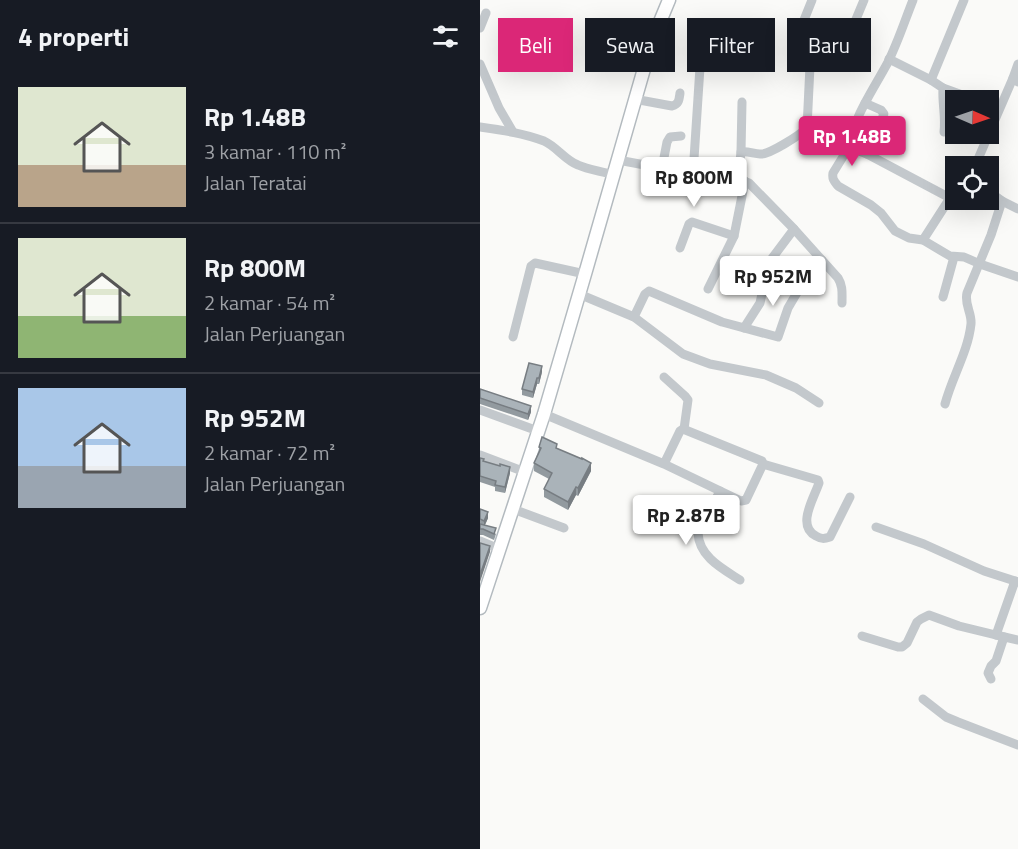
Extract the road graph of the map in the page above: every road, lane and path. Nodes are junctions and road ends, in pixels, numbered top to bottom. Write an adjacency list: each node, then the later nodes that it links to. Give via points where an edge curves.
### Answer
1 (669, 0): 20 (street)
2 (812, 0): 7 (street)
3 (864, 0): 8 (street)
4 (913, 0): 10 (street)
5 (964, 0): 15 (street)
6 (486, 13): 9 (street)
7 (805, 18)
8 (856, 18)
9 (480, 28)
10 (889, 59): 15 (street); 22 (street)
11 (480, 64): 26 (street)
12 (1018, 64): 16 (street)
13 (700, 72): 34 (street)
14 (810, 72): 25 (street)
15 (931, 80): 17 (street)
16 (1015, 80): 23 (street)
17 (943, 88): 18 (street); 27 (street)
18 (948, 90)
19 (680, 93): 20 (street, via 678,102 672,106)
20 (634, 99): 32 (street)
21 (742, 102): 30 (street)
22 (865, 103): 29 (street); 31 (street, via 884,114)
23 (999, 107)
24 (480, 127): 26 (street)
25 (807, 128): 29 (street); 30 (street, via 763,154)
26 (513, 132): 35 (street, via 545,142 578,165)
27 (944, 132)
28 (681, 136): 33 (street, via 670,137 667,142)
29 (849, 147): 31 (street); 44 (street, via 833,173 834,181 881,213 895,231)
30 (741, 152): 36 (street)
31 (867, 154): 37 (street)
32 (618, 160): 33 (street); 35 (street)
33 (662, 168): 34 (street)
34 (693, 174): 36 (street)
35 (614, 175): 50 (street)
36 (741, 180): 42 (street, via 752,185); 43 (street)
37 (945, 195)
38 (999, 199): 39 (street)
39 (1002, 201): 40 (street); 49 (street)
40 (1018, 209)
41 (945, 210): 44 (street)
42 (794, 229): 47 (street); 48 (street)
43 (734, 236): 45 (street, via 692,222); 53 (street)
44 (923, 240): 46 (street)
45 (680, 248)
46 (954, 258): 49 (street, via 964,257); 55 (street)
47 (822, 260): 56 (street, via 841,282); 58 (street, via 788,308 778,337)
48 (770, 261)
49 (980, 264): 51 (street); 62 (street, via 965,299 971,316 968,343)
50 (585, 274): 54 (street); 59 (street, via 535,263 531,266)
51 (1018, 277)
52 (759, 284): 58 (street, via 763,296)
53 (708, 290)
54 (579, 294): 57 (street); 64 (street)
55 (943, 297)
56 (842, 303)
57 (634, 317): 58 (street, via 649,291); 61 (street, via 683,354 710,364 766,375)
58 (744, 328)
59 (513, 337)
60 (664, 377): 65 (street, via 688,400)
61 (819, 403)
62 (945, 404)
63 (480, 410): 66 (street)
64 (544, 414): 66 (street); 68 (street)
65 (684, 429): 68 (street); 69 (street)
66 (538, 431): 70 (street)
67 (480, 455): 70 (street)
68 (664, 464): 71 (street)
69 (763, 464): 71 (street, via 744,501); 72 (street, via 819,480 806,516 812,534 819,538 830,537)
70 (525, 472): 73 (street)
71 (720, 491): 78 (street, via 698,540 714,563)
72 (850, 497)
73 (513, 509): 75 (street); 77 (street)
74 (876, 527): 79 (street)
75 (564, 528)
76 (480, 542): 77 (street)
77 (499, 549): 80 (street)
78 (740, 580)
79 (1017, 582): 82 (street)
80 (481, 601)
81 (862, 636): 82 (street, via 902,646 917,622 930,615)
82 (1000, 636): 83 (street); 84 (street, via 996,661 988,673)
83 (1018, 640)
84 (991, 680)
85 (923, 699): 86 (street, via 946,717)
86 (1018, 745)

